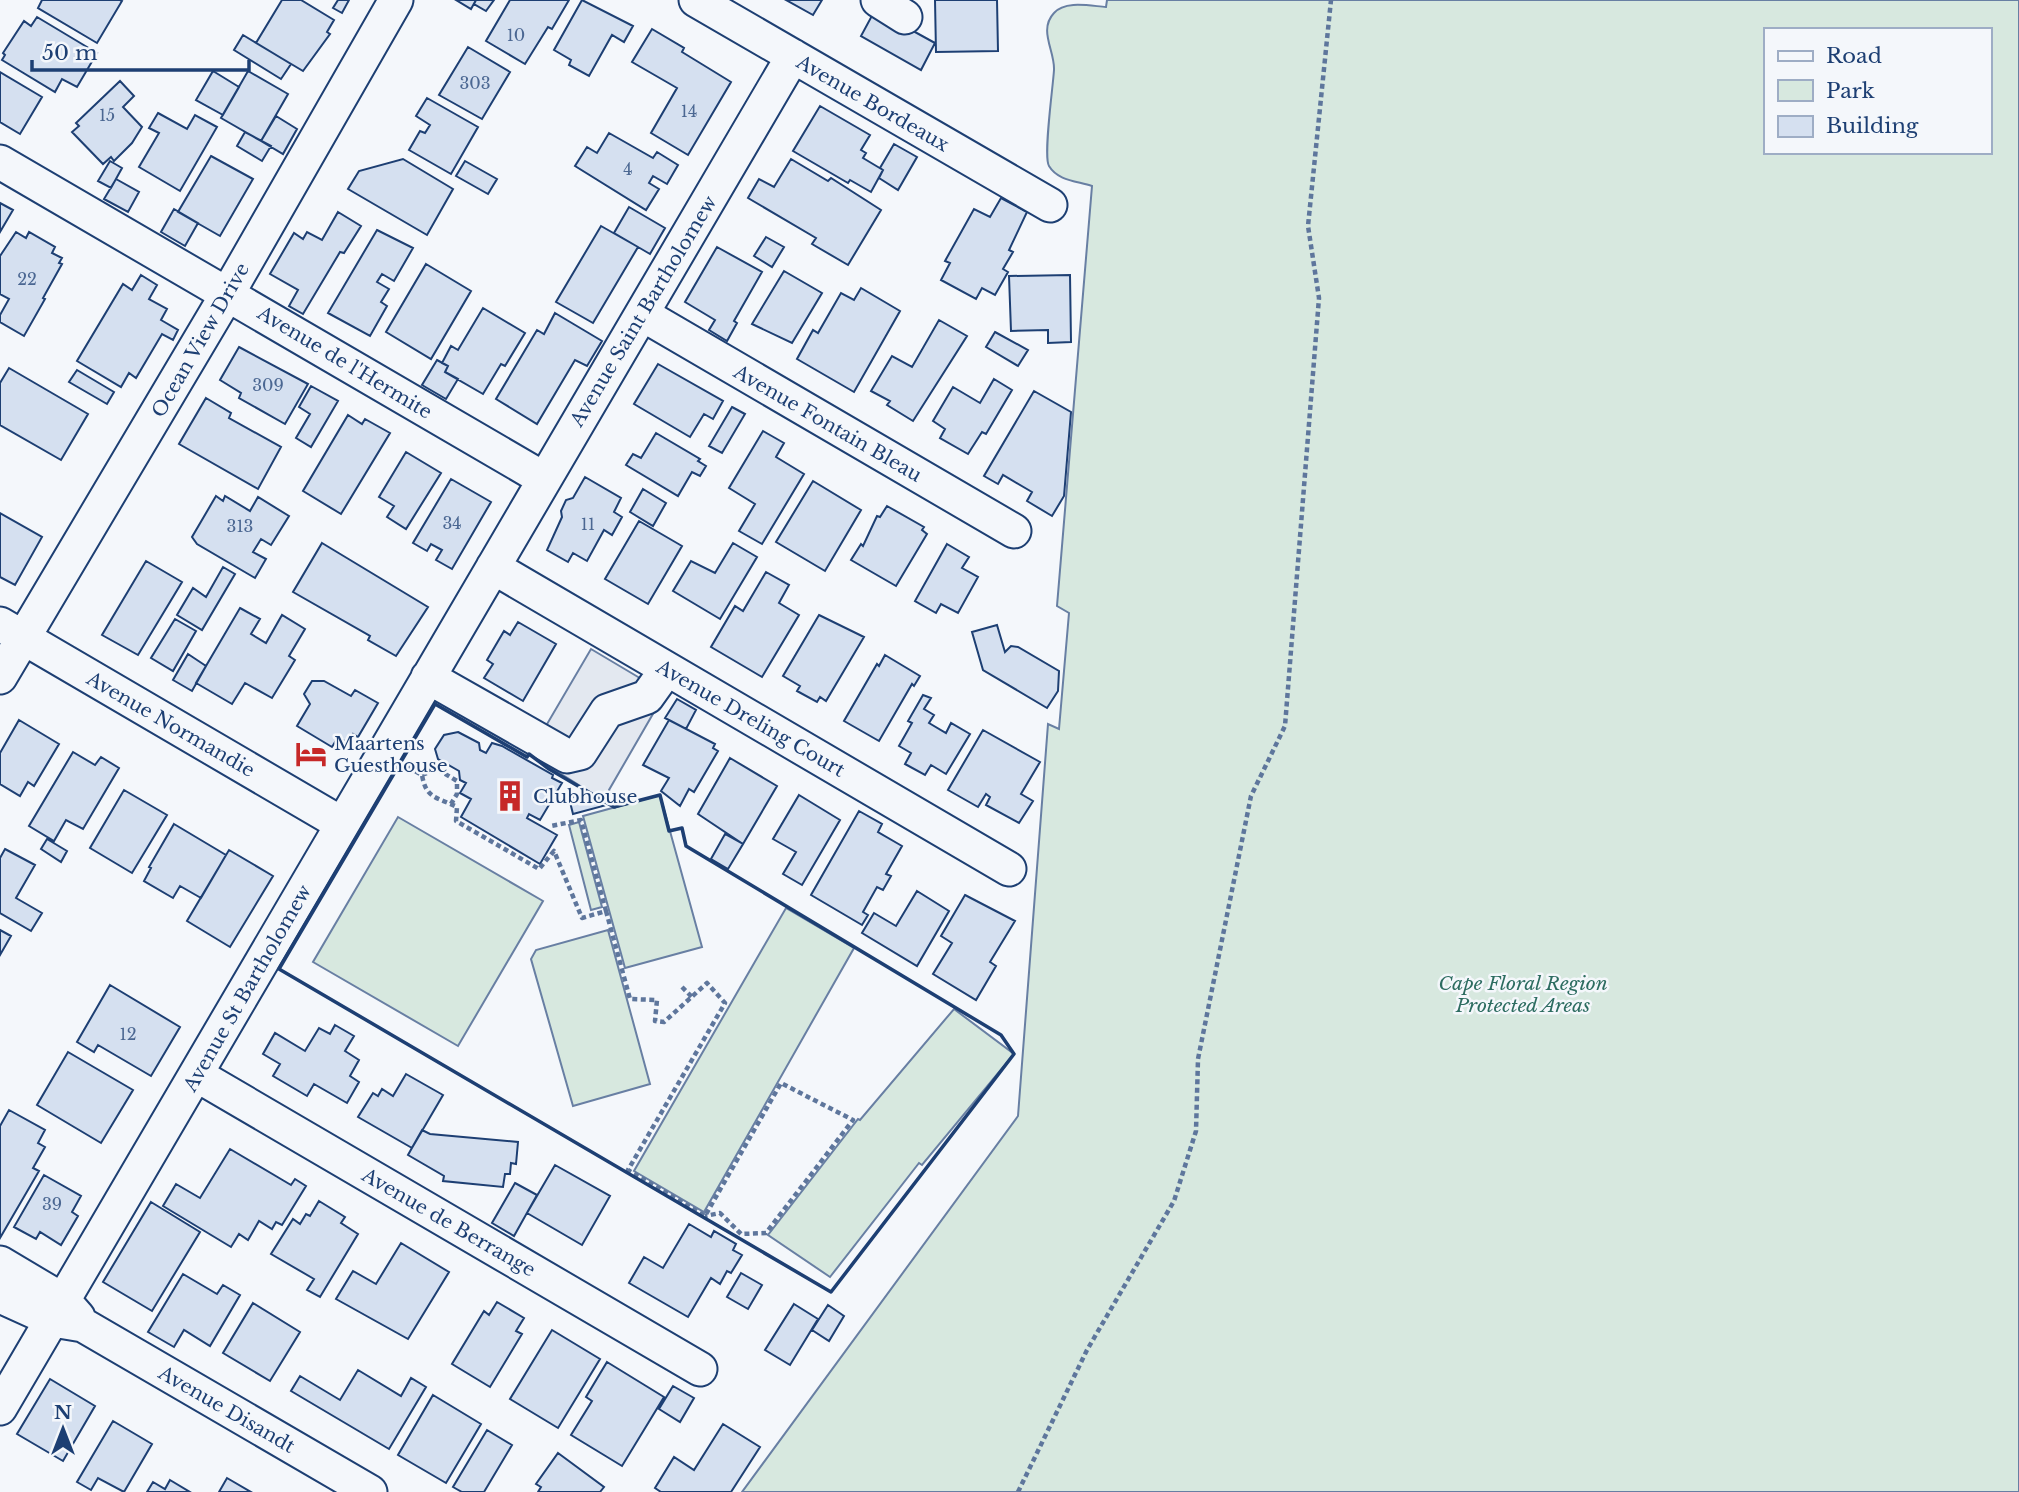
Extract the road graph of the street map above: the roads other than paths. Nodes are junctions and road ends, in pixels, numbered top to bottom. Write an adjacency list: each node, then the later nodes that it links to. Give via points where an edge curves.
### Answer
1 (396, 0): 6 (street, Ocean View Drive)
2 (696, 0): 3 (street, Avenue Bordeaux)
3 (793, 56): 5 (street, Avenue Bordeaux); 7 (street, Avenue Saint Bartholomew)
4 (0, 162): 6 (street, Avenue de l'Hermite)
5 (1050, 205)
6 (228, 293): 8 (street, Avenue de l'Hermite); 11 (street, Ocean View Drive)
7 (642, 314): 8 (street, Avenue Saint Bartholomew); 9 (street, Avenue Fontain Bleau)
8 (544, 479): 10 (street, Avenue Saint Bartholomew)
9 (1014, 531)
10 (493, 567): 12 (street, Avenue Dreling Court); 14 (street, Avenue St Bartholomew)
11 (12, 631): 13 (street, Ocean View Drive); 15 (street, Avenue Normandie)
12 (667, 669): 14 (street, via 651,694 611,708 580,753 567,756); 16 (street, Avenue Dreling Court)
13 (0, 677)
14 (428, 677): 15 (street, Avenue St Bartholomew)
15 (342, 824): 17 (street, Avenue St Bartholomew)
16 (1009, 869)
17 (197, 1075): 20 (street, Avenue St Bartholomew); 21 (street, Avenue de Berrange)
18 (0, 1263): 20 (street, Avenue Disandt)
19 (0, 1296): 20 (street, Avenue Disandt)
20 (67, 1316): 22 (street, Avenue St Bartholomew); 23 (street, Avenue Disandt)
21 (701, 1369)
22 (0, 1408)
23 (370, 1492)

